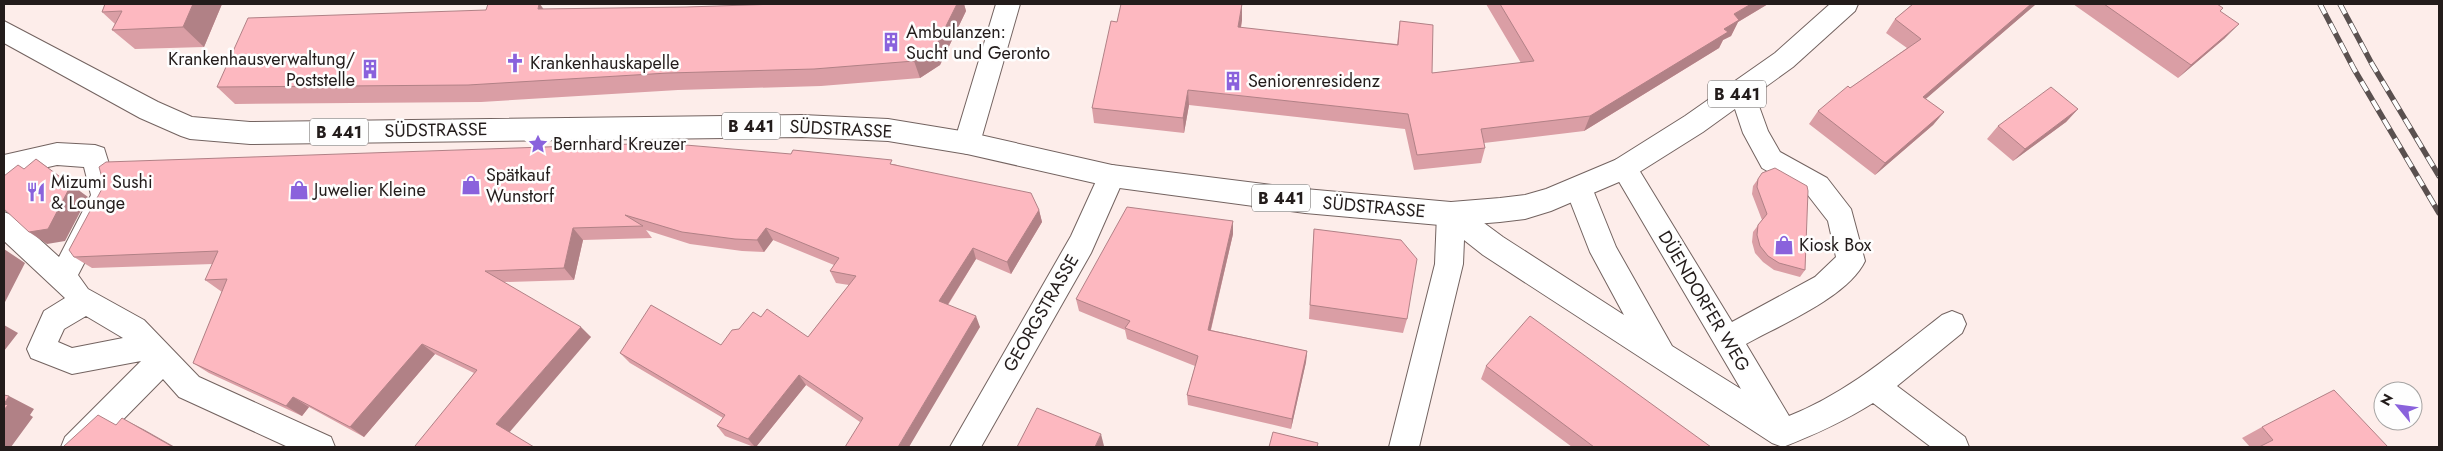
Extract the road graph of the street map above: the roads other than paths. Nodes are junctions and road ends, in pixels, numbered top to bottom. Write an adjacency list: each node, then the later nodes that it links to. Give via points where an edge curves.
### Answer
1 (1008, 4): 5 (street)
2 (1846, 4): 4 (street, B 441, via 1784,60)
3 (4, 31): 5 (street, SÜDSTRASSE / B 441, via 149,110 190,128 250,133 802,126 888,130)
4 (1742, 91): 7 (street, B 441); 15 (street, via 1756,132 1771,160 1817,186 1841,217 1852,261 1825,286)
5 (967, 143): 8 (street, SÜDSTRASSE / B 441)
6 (4, 166): 12 (street, via 57,154 95,156 105,196)
7 (1624, 168): 9 (street, B 441); 15 (street, DÜENDORFER WEG)
8 (1112, 176): 10 (street, SÜDSTRASSE / B 441, via 1305,201); 22 (street, GEORGSTRASSE, via 1081,244)
9 (1580, 188): 10 (street, SÜDSTRASSE / B 441, via 1525,207); 17 (street, DÜENDORFER WEG, via 1604,252)
10 (1451, 214): 17 (street, DÜENDORFER WEG, via 1547,283); 23 (street, via 1449,264)
11 (4, 224): 12 (street)
12 (62, 278): 13 (street)
13 (86, 301): 16 (street, via 134,329); 16 (street, via 54,320 41,349 72,361)
14 (1952, 324): 18 (street)
15 (1727, 340): 19 (street, DÜENDORFER WEG)
16 (157, 352): 20 (street); 21 (street, via 188,387)
17 (1662, 355): 19 (street, DÜENDORFER WEG)
18 (1874, 386): 19 (street); 24 (street)
19 (1788, 440)
20 (76, 447)
21 (320, 447)
22 (965, 447)
23 (1404, 447)
24 (1954, 447)

